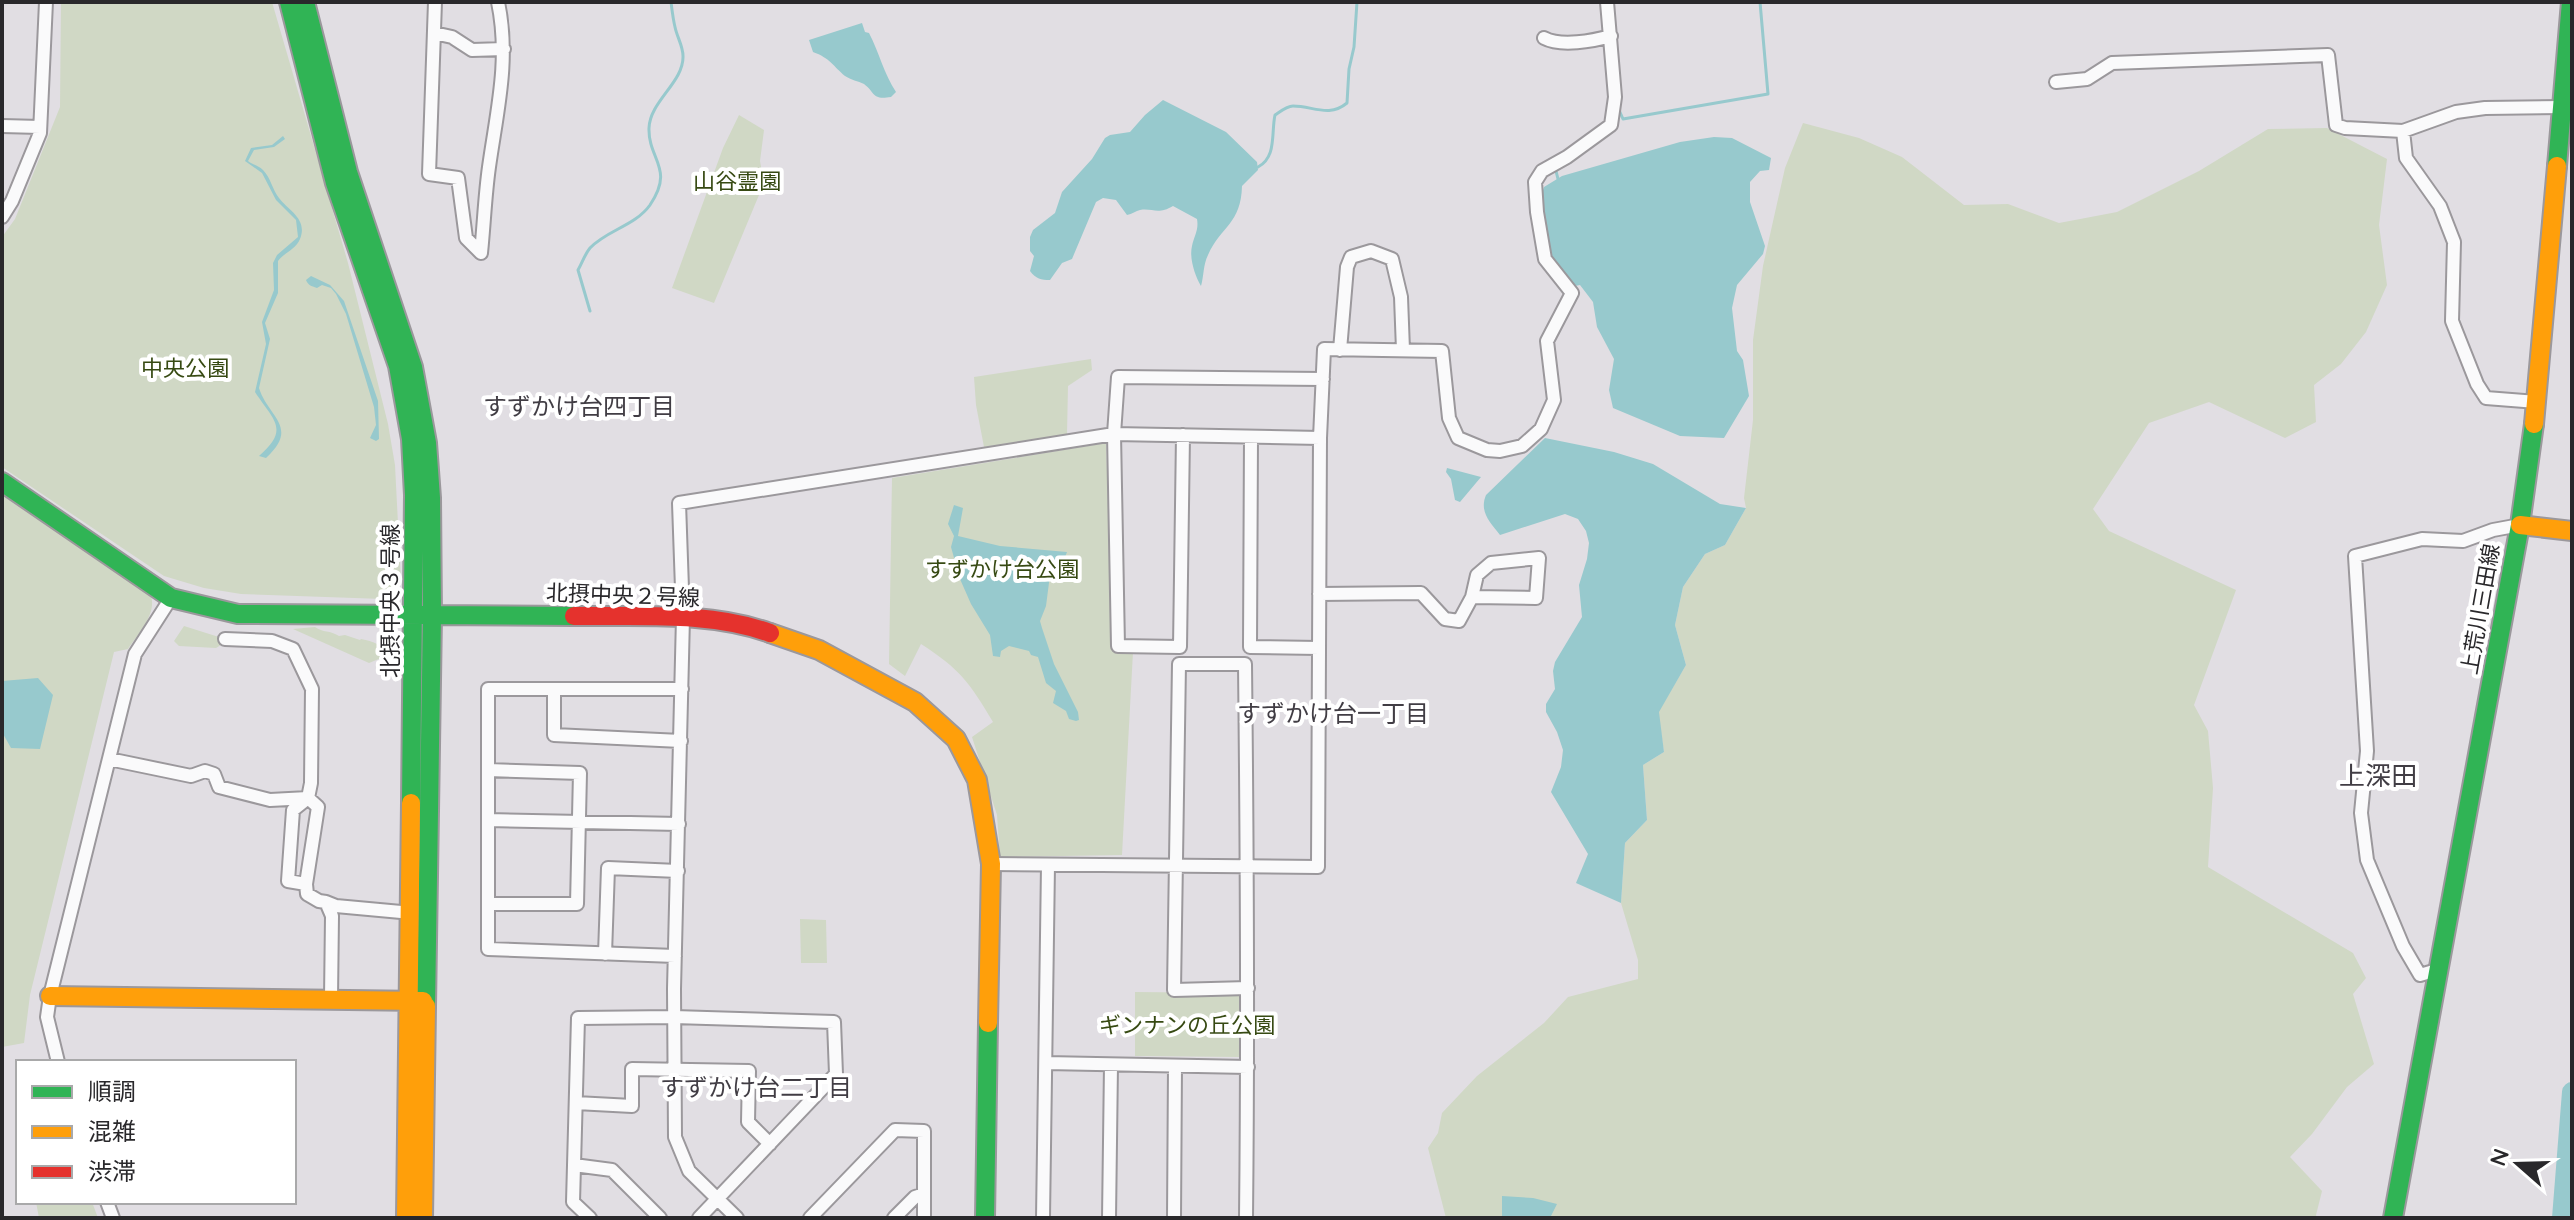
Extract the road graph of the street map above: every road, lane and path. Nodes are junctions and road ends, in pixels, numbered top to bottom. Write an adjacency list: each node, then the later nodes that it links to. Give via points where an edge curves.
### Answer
1 (46, 2): 15 (street)
2 (289, 2): 32 (street, 北摂中央３号線, via 335,183 398,366 411,439)
3 (305, 2): 32 (street, 北摂中央３号線, via 348,172 423,410 431,498)
4 (435, 2): 8 (street)
5 (498, 2): 11 (street)
6 (1607, 2): 9 (street)
7 (2571, 2): 13 (street, 上荒川三田線)
8 (434, 33): 11 (street, via 472,50); 11 (street, via 429,174 458,178 466,238 481,253)
9 (1611, 36): 10 (street, via 1551,42); 19 (street, via 1611,125 1542,171 1535,182 1545,259 1572,293 1547,341 1554,400 1541,429 1522,446 1500,451 1458,438 1449,418 1442,351)
10 (1544, 38)
11 (504, 49)
12 (2056, 82): 16 (street, via 2087,79 2112,63 2328,55 2336,125)
13 (2563, 107): 16 (street, via 2456,112); 21 (street, 上荒川三田線)
14 (2, 126): 15 (street)
15 (40, 127): 17 (street)
16 (2403, 131): 21 (street, via 2406,158 2440,206 2454,242 2452,321 2477,384 2486,398)
17 (2, 217)
18 (1340, 350): 19 (street); 19 (street, via 1347,267 1351,257 1371,251 1392,259 1401,297); 20 (street, via 1324,349)
19 (1403, 350)
20 (1323, 379): 22 (street, via 1118,377); 25 (street)
21 (2537, 402): 27 (street, 上荒川三田線)
22 (1114, 434): 23 (street); 23 (street, via 1118,646 1139,647 1180,647); 33 (street, via 679,503)
23 (1183, 435): 24 (street)
24 (1251, 437): 25 (street); 35 (street, via 1250,647)
25 (1320, 438): 29 (street)
26 (2, 482): 31 (street, 北摂中央２号線)
27 (2520, 525): 28 (street); 56 (street, 上荒川三田線); 56 (street, via 2463,541 2422,539 2355,556 2367,751 2361,813 2367,860 2420,975)
28 (2572, 531)
29 (1319, 594): 30 (street, via 1421,593 1445,619 1459,621); 35 (street)
30 (1472, 597): 30 (street, via 1536,598 1539,558 1491,563 1477,575)
31 (171, 598): 32 (street, 北摂中央２号線, via 238,614); 39 (street, via 135,654)
32 (423, 615): 33 (street, 北摂中央２号線); 53 (street, 北摂中央３号線); 60 (street, 北摂中央３号線)
33 (683, 617): 37 (street); 45 (street, 北摂中央２号線, via 754,627 819,650 915,702 956,739 977,780)
34 (225, 639): 41 (street, via 272,641 293,649 312,689)
35 (1319, 648): 48 (street, via 1318,867)
36 (554, 689): 37 (street); 38 (street, via 554,735); 40 (street, via 488,689)
37 (682, 689): 38 (street)
38 (681, 741): 44 (street)
39 (109, 759): 41 (street, via 191,776 205,771 214,774 219,787 270,800); 58 (street)
40 (488, 770): 42 (street); 43 (street, via 580,773)
41 (308, 798): 50 (street, via 318,807); 50 (street, via 293,810 288,881)
42 (488, 820): 43 (street); 52 (street)
43 (580, 821): 44 (street); 52 (street, via 577,904)
44 (679, 824): 49 (street)
45 (991, 864): 46 (street); 82 (street, 北摂中央２号線)
46 (1048, 865): 47 (street); 63 (street)
47 (1174, 866): 48 (street); 48 (street, via 1179,664 1245,664); 57 (street, via 1174,990)
48 (1247, 868): 57 (street)
49 (678, 871): 54 (street, via 608,868); 55 (street)
50 (306, 884): 51 (street, via 307,894)
51 (326, 902): 53 (street); 59 (street, via 332,916)
52 (488, 904): 54 (street, via 488,949)
53 (412, 913): 60 (street, 北摂中央３号線)
54 (605, 954): 55 (street)
55 (675, 956): 61 (street)
56 (2437, 970): 87 (street, 上荒川三田線)
57 (1248, 988): 66 (street)
58 (50, 996): 59 (street); 62 (street, via 47,1017)
59 (331, 998): 60 (street)
60 (419, 1000): 74 (street, 北摂中央３号線); 75 (street, 北摂中央３号線)
61 (674, 1017): 67 (street); 68 (street, via 578,1018); 69 (street, via 834,1022 836,1074)
62 (58, 1060)
63 (1046, 1063): 64 (street); 83 (street)
64 (1111, 1065): 65 (street); 84 (street)
65 (1175, 1066): 66 (street); 85 (street)
66 (1248, 1067): 86 (street)
67 (674, 1069): 68 (street, via 632,1069 632,1106); 69 (street, via 749,1071 748,1122); 72 (street, via 675,1137 689,1171)
68 (576, 1103): 70 (street)
69 (770, 1144): 72 (street)
70 (574, 1165): 76 (street, via 573,1202); 77 (street, via 612,1170)
71 (924, 1194): 73 (street, via 924,1131 895,1130); 80 (street); 81 (street)
72 (718, 1199): 78 (street); 79 (street)
73 (813, 1217)
74 (406, 1218)
75 (423, 1218)
76 (590, 1218)
77 (660, 1218)
78 (699, 1218)
79 (737, 1218)
80 (894, 1218)
81 (924, 1218)
82 (985, 1218)
83 (1043, 1218)
84 (1109, 1218)
85 (1174, 1218)
86 (1246, 1218)
87 (2393, 1218)

